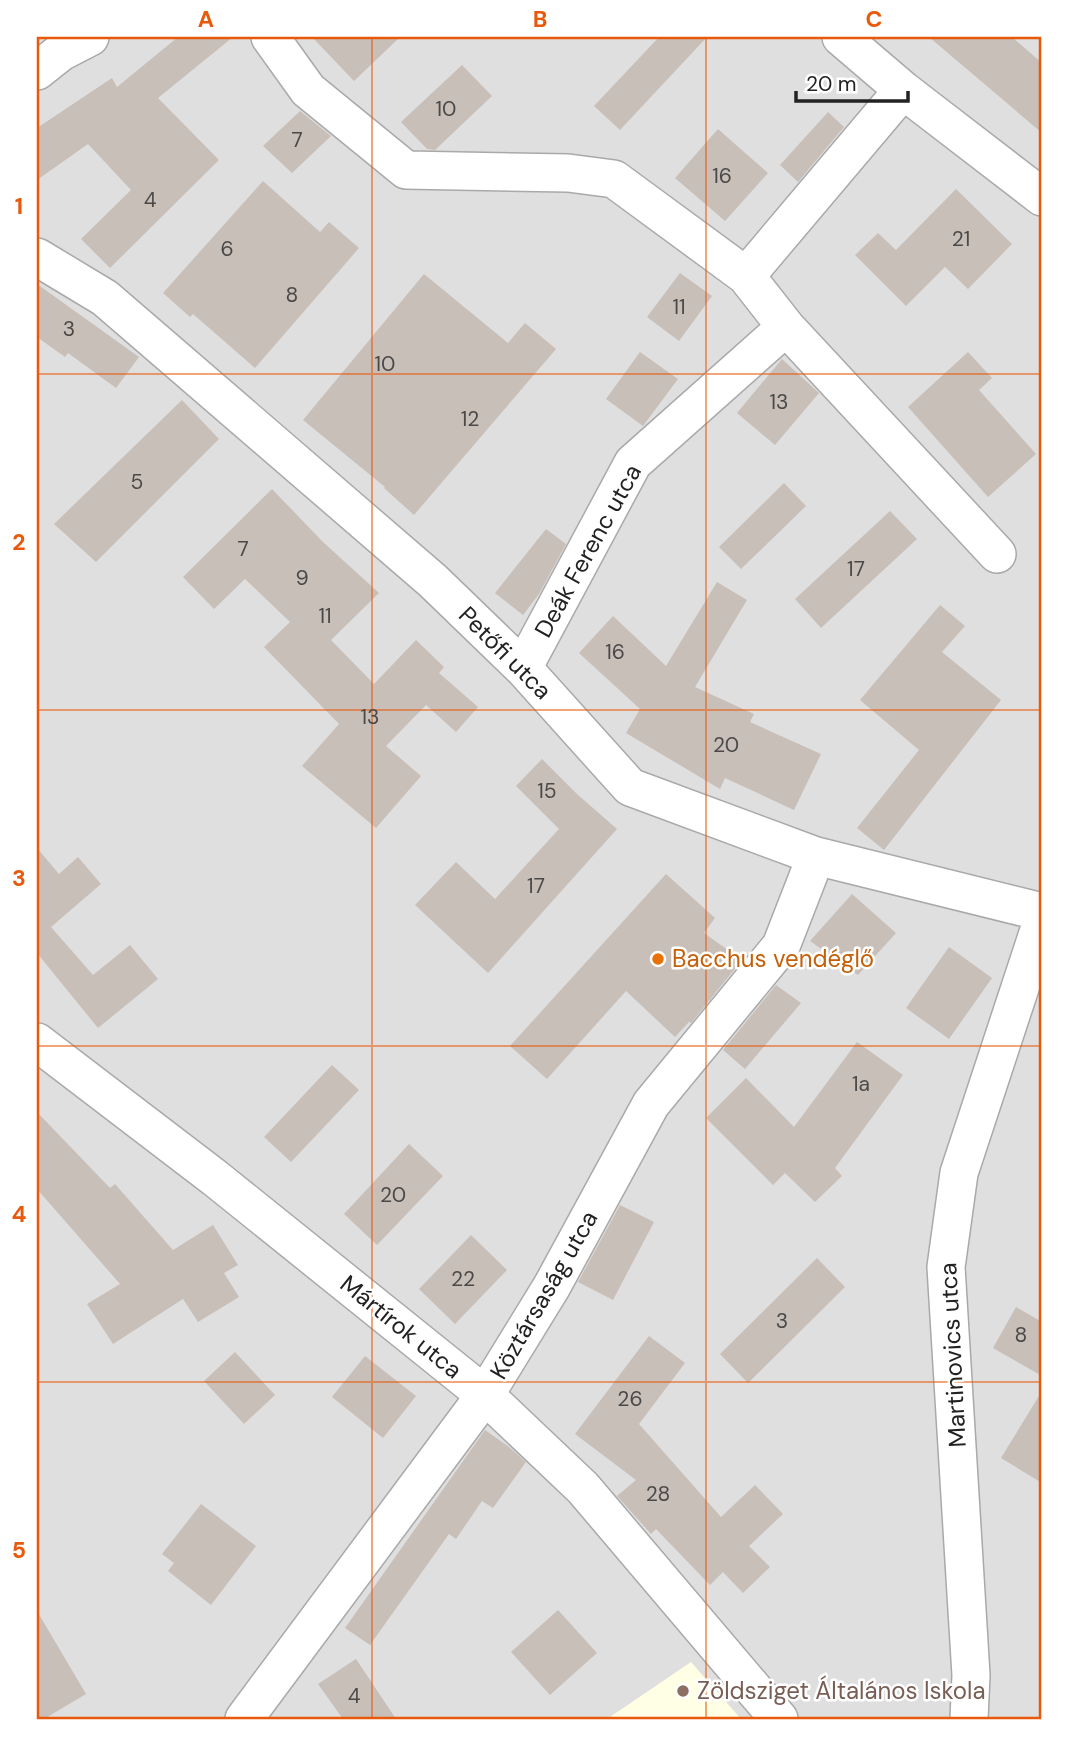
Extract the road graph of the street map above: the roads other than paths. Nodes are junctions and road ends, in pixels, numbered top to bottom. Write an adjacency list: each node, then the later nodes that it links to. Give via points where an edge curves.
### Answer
1 (270, 37): 6 (street, via 308,90 406,170 614,178)
2 (841, 37): 3 (street)
3 (903, 90): 4 (street); 6 (street)
4 (1042, 197)
5 (37, 257): 9 (street, Petőfi utca, via 105,298 433,581)
6 (746, 276): 7 (street)
7 (786, 327): 8 (street); 9 (street, Deák Ferenc utca, via 633,463)
8 (997, 554)
9 (523, 668): 10 (street, Petőfi utca, via 630,787)
10 (816, 856): 11 (street, Petőfi utca); 14 (street, Köztársaság utca, via 781,946 651,1104 552,1286)
11 (1042, 912)
12 (1042, 921): 17 (street, Martinovics utca, via 959,1173 946,1267 970,1649)
13 (37, 1042): 14 (street, Mártírok utca)
14 (485, 1395): 15 (street, Köztársaság utca); 16 (street, Mártírok utca, via 583,1488)
15 (244, 1719)
16 (779, 1719)
17 (969, 1719)

